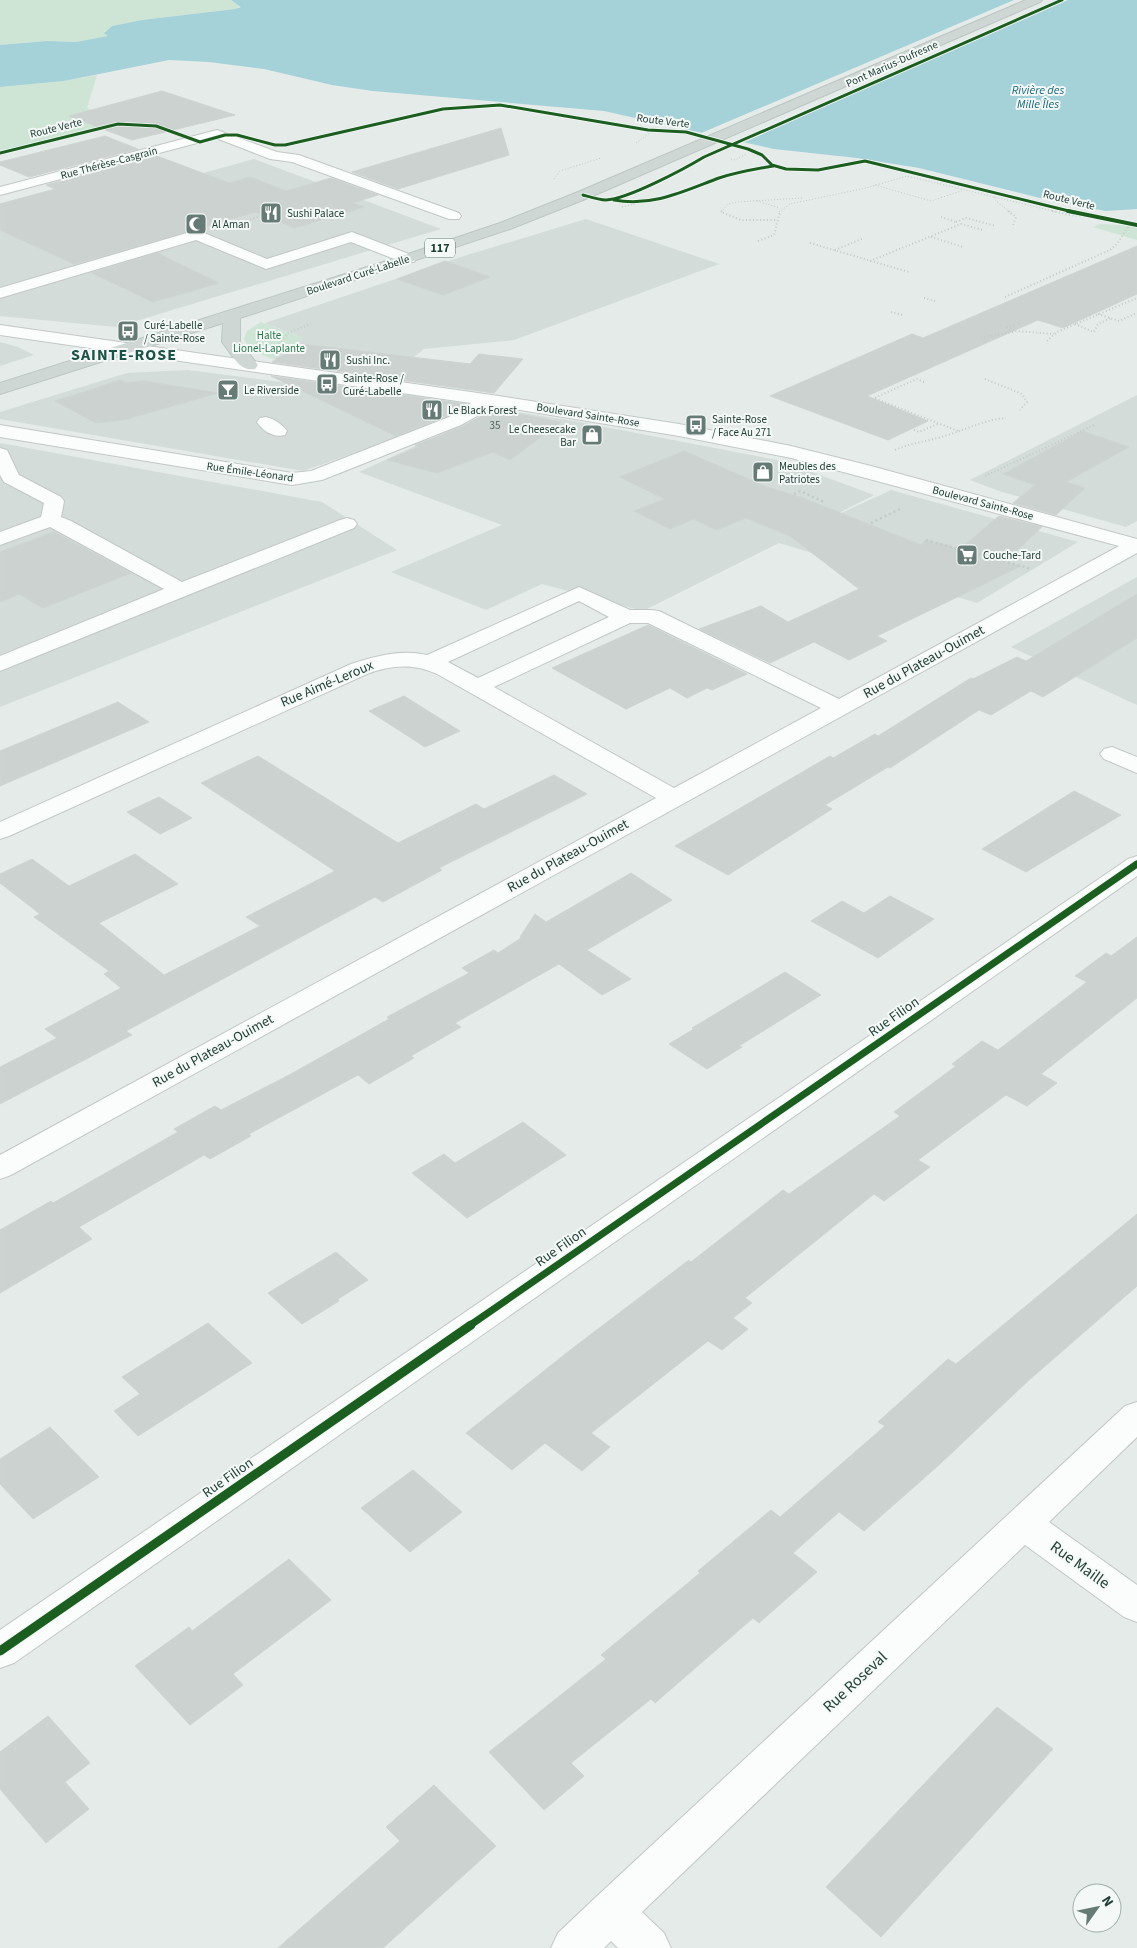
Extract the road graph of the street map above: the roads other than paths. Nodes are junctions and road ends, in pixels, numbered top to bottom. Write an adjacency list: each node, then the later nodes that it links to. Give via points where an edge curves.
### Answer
1 (1036, 0): 2 (main road, Pont Marius-Dufresne / 117)
2 (709, 141): 5 (main road, Boulevard Curé-Labelle / 117, via 504,226)
3 (0, 191): 4 (street, Rue Thérèse-Casgrain, via 218,134)
4 (454, 216)
5 (408, 259): 6 (street, via 352,237 266,264 197,235); 7 (main road, Boulevard Curé-Labelle / 117)
6 (0, 293)
7 (232, 315): 9 (main road, Boulevard Curé-Labelle / 117); 10 (main road, via 231,342)
8 (0, 330): 9 (street, Boulevard Sainte-Rose)
9 (130, 348): 10 (street, Boulevard Sainte-Rose); 11 (main road, Boulevard Curé-Labelle / 117)
10 (249, 365): 12 (street, Boulevard Sainte-Rose)
11 (0, 389)
12 (485, 399): 14 (street, Rue Émile-Léonard, via 465,416); 20 (street, Boulevard Sainte-Rose, via 679,430 791,452)
13 (0, 432): 14 (street, Rue Émile-Léonard, via 292,479 315,476)
14 (425, 433): 15 (street)
15 (446, 443)
16 (0, 454): 17 (street, via 11,478 54,502)
17 (50, 520): 19 (street); 21 (street)
18 (348, 524): 21 (street)
19 (7, 541)
20 (1137, 545): 26 (street, Rue du Plateau-Ouimet)
21 (181, 590): 24 (street)
22 (626, 617): 23 (street, via 579,593); 25 (street); 26 (street, via 651,616)
23 (430, 662): 25 (street, Rue Aimé-Leroux); 30 (street, Rue Aimé-Leroux, via 392,659 359,669)
24 (0, 664)
25 (477, 687): 29 (street, Rue Aimé-Leroux)
26 (839, 708): 29 (street, Rue du Plateau-Ouimet)
27 (1112, 754): 28 (street)
28 (1137, 766)
29 (674, 798): 32 (street, Rue du Plateau-Ouimet)
30 (0, 831)
31 (1137, 864): 36 (street, Rue Filion)
32 (0, 1168)
33 (1137, 1416): 34 (street, Rue Roseval)
34 (1023, 1524): 35 (street, Rue Maille); 37 (street, Rue Roseval)
35 (1137, 1606)
36 (0, 1651)
37 (611, 1912): 38 (street, Rue Roseval); 39 (street)
38 (573, 1948)
39 (649, 1948)

